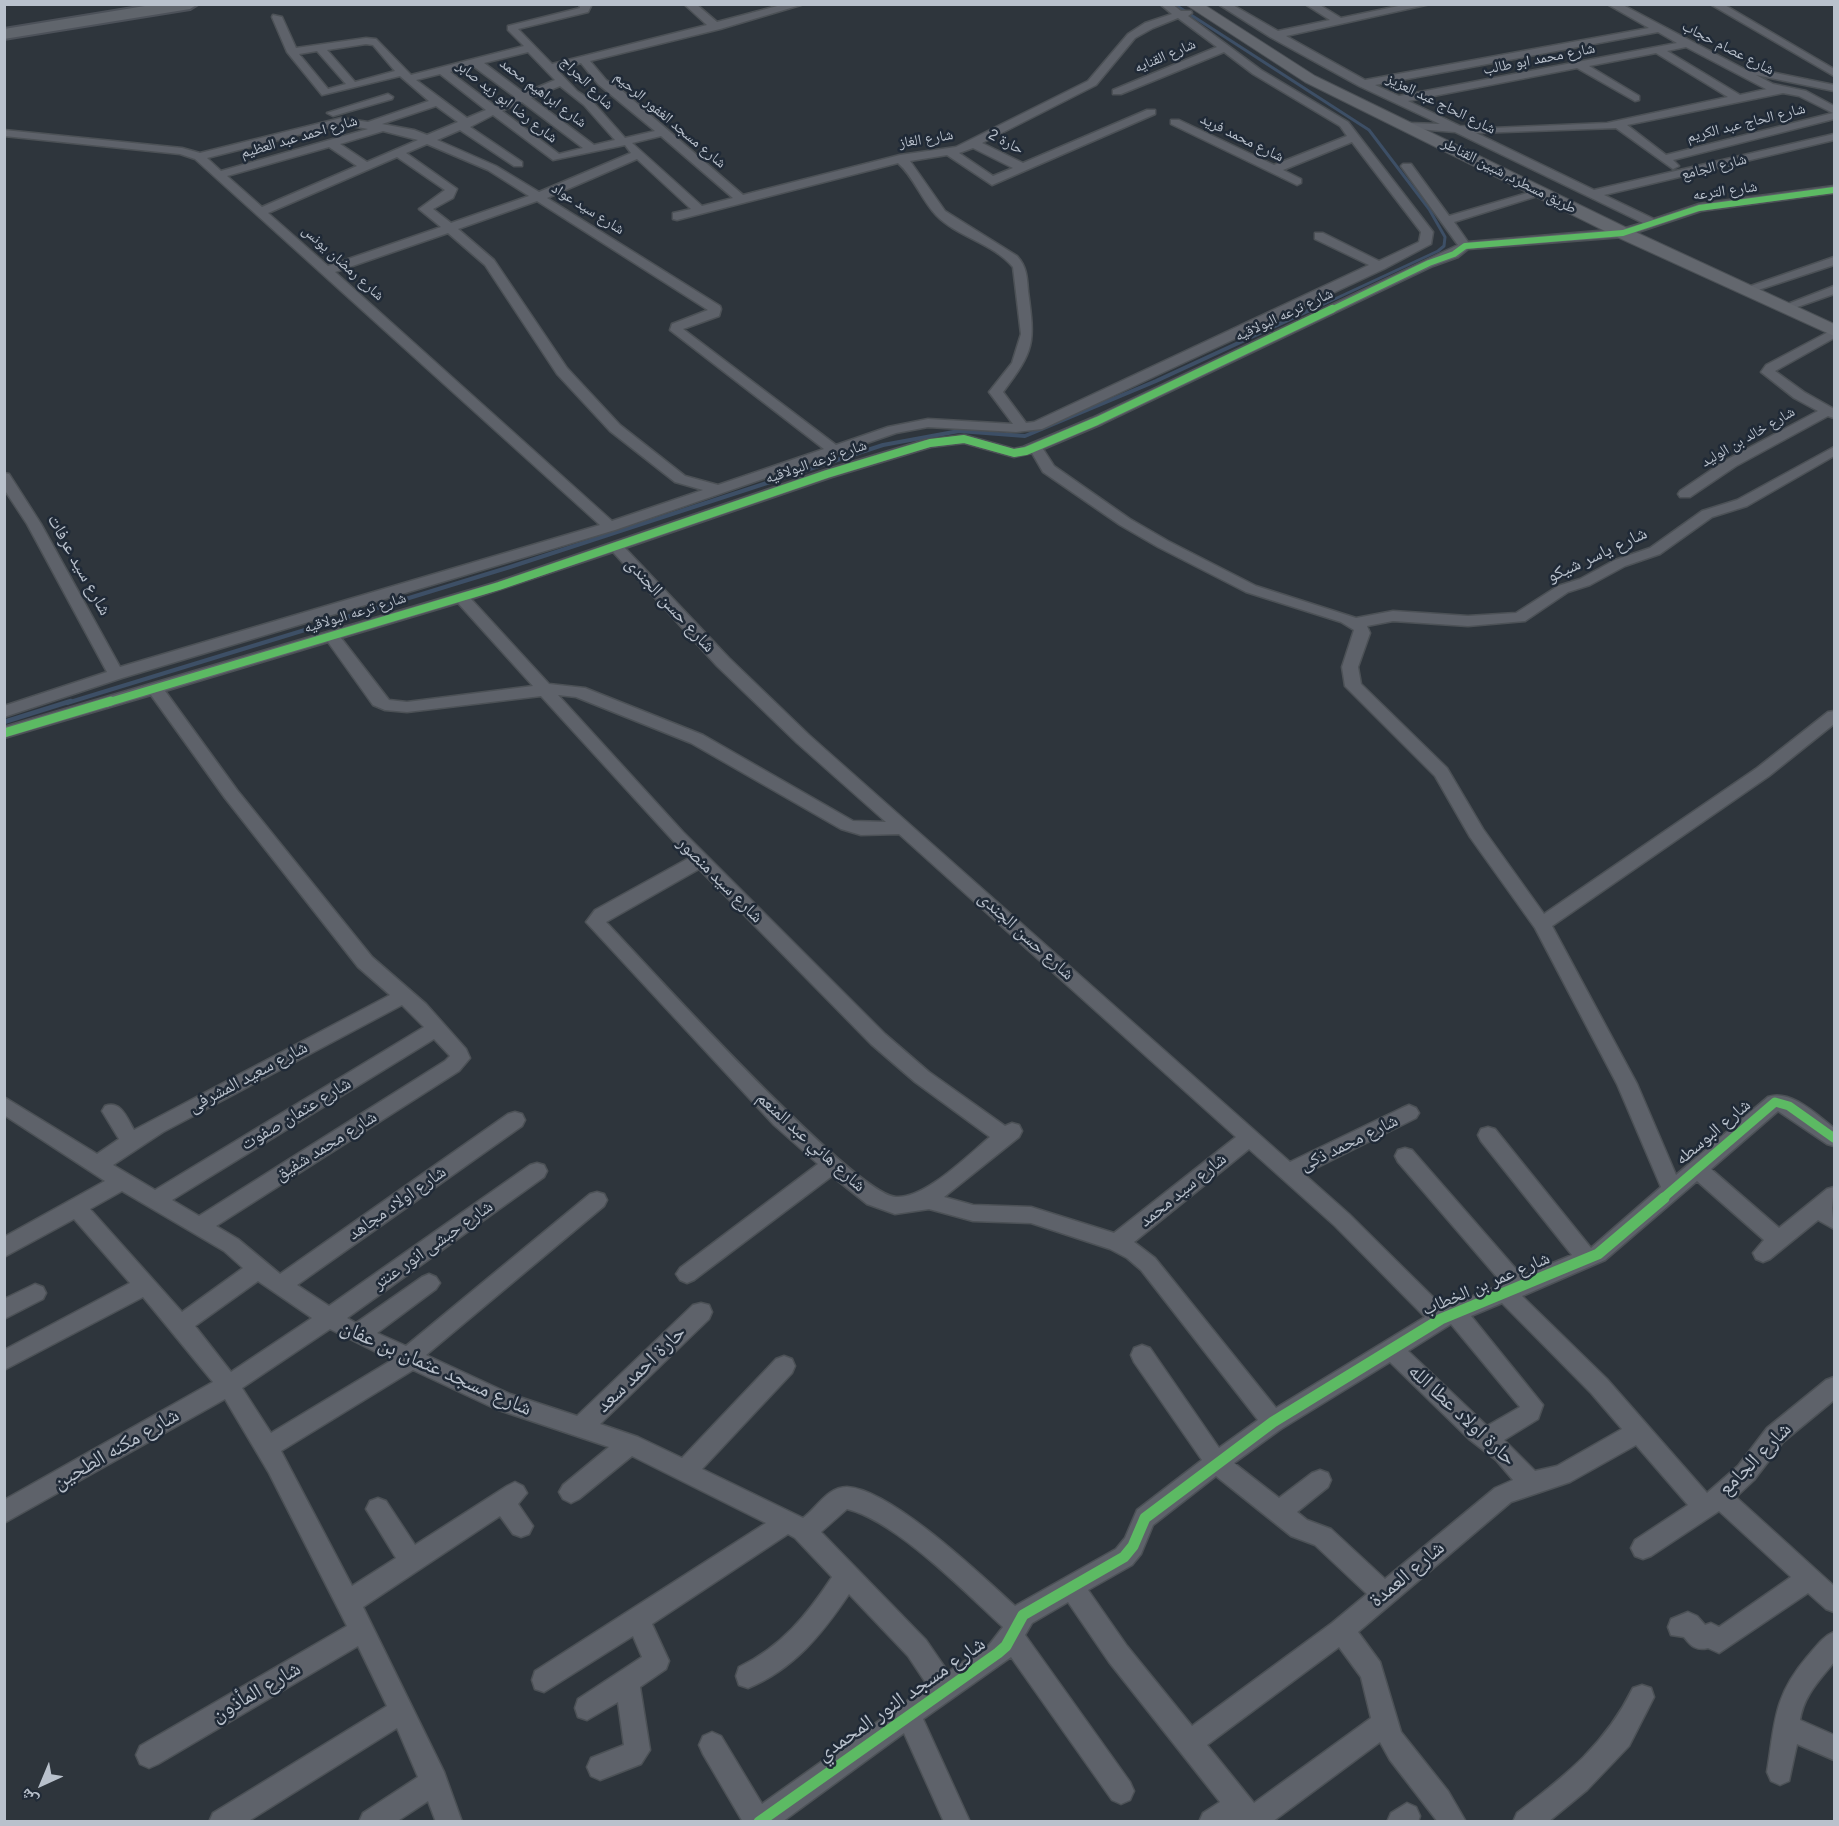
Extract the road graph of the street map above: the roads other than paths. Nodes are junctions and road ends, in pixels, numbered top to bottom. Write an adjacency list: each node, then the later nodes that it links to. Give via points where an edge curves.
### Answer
1 (150, 4): 20 (main road)
2 (190, 4): 22 (main road)
3 (689, 4): 19 (street)
4 (799, 4): 11 (street)
5 (1165, 4): 14 (street)
6 (1310, 4): 18 (street)
7 (1353, 4): 16 (street)
8 (1425, 4): 12 (street)
9 (1612, 4): 21 (street, شارع عصام حجاب)
10 (1715, 4): 36 (street)
11 (773, 7): 19 (street)
12 (1397, 7): 16 (street)
13 (582, 8): 26 (street, شارع الجراج, via 513,27)
14 (1202, 10): 15 (street, شارع الحاج عبد العزيز); 15 (street, شارع الغاز); 27 (street); 52 (main road, طريق مسطرد, شبين القناطر, via 1310,79); 73 (street, شارع الغاز, via 1156,22 1118,50 1092,83)
15 (1238, 14): 23 (street, شارع الحاج عبد العزيز)
16 (1372, 15): 18 (street)
17 (277, 18): 29 (street)
18 (1340, 22): 23 (street)
19 (716, 27): 30 (street)
20 (4, 28)
21 (1659, 29): 24 (street, شارع عصام حجاب); 40 (street)
22 (4, 34)
23 (1274, 35): 40 (street, شارع الحاج عبد العزيز)
24 (1686, 44): 28 (street, شارع محمد ابو طالب); 33 (street, شارع عصام حجاب)
25 (321, 48): 29 (street); 37 (street, via 373,42); 41 (street)
26 (530, 48): 31 (street); 34 (street, شارع الجراج)
27 (1225, 48): 44 (street, شارع القنايه); 52 (street, via 1268,79)
28 (1658, 50): 32 (street, شارع محمد ابو طالب); 49 (street)
29 (292, 52): 41 (street, via 326,93)
30 (584, 60): 34 (street); 66 (street, شارع مسجد الغفور الرحيم, via 602,82)
31 (474, 61): 35 (street); 46 (street, شارع ابراهيم محمد)
32 (1581, 66): 47 (street); 48 (street, شارع محمد ابو طالب)
33 (1732, 67): 42 (street); 43 (street, شارع عصام حجاب)
34 (551, 68): 39 (street, شارع الجراج)
35 (441, 70): 37 (street); 54 (street, شارع رضا ابو زيد صابر)
36 (1834, 73)
37 (405, 75): 38 (street); 50 (street)
38 (369, 81): 41 (street); 45 (street)
39 (562, 81): 46 (street); 71 (street, شارع الجراج)
40 (1363, 84): 48 (street, شارع الحاج عبد العزيز)
41 (353, 86)
42 (1834, 88)
43 (1780, 90): 49 (street); 53 (street, شارع عصام حجاب, via 1802,93)
44 (1117, 92)
45 (388, 97): 51 (street); 56 (street)
46 (525, 97): 54 (street); 74 (street, شارع ابراهيم محمد)
47 (1635, 98)
48 (1397, 100): 65 (street, شارع الحاج عبد العزيز)
49 (1740, 100): 62 (street)
50 (436, 102): 56 (street, شارع احمد عبد العظيم); 63 (street)
51 (364, 104): 55 (street); 58 (street)
52 (1334, 105): 64 (main road, طريق مسطرد, شبين القناطر); 68 (street)
53 (1834, 110)
54 (495, 111): 63 (street); 74 (street, شارع رضا ابو زيد صابر, via 555,157)
55 (375, 112): 58 (street); 61 (street)
56 (406, 112): 61 (street, شارع احمد عبد العظيم)
57 (1151, 112): 84 (street)
58 (337, 115): 61 (street, شارع سيد عواد, via 370,124); 78 (street, شارع سيد عواد)
59 (1834, 116): 80 (street, شارع الحاج عبد الكريم)
60 (1175, 122): 85 (street, شارع محمد فريد)
61 (386, 123): 70 (street, شارع سيد عواد); 72 (street, شارع احمد عبد العظيم)
62 (1618, 124): 65 (street); 80 (street)
63 (464, 125): 70 (street); 81 (street)
64 (1408, 126): 65 (street); 89 (main road, طريق مسطرد, شبين القناطر)
65 (1460, 130): 91 (street, شارع الحاج عبد العزيز)
66 (663, 132): 71 (street); 93 (street, شارع مسجد الغفور الرحيم)
67 (4, 133): 78 (street, شارع رمضان يونس, via 182,151)
68 (1354, 137): 85 (street); 102 (street, via 1427,232)
69 (1834, 137): 86 (street, شارع الجامع)
70 (431, 140): 76 (street); 92 (street, شارع سيد عواد, via 488,165)
71 (623, 141): 74 (street); 77 (street, شارع الجراج)
72 (331, 143): 83 (street); 87 (street, شارع احمد عبد العظيم)
73 (975, 144): 75 (street, شارع الغاز); 84 (street, حارة 2)
74 (592, 150)
75 (950, 152): 79 (street, شارع الغاز); 84 (street, via 988,180)
76 (399, 153): 83 (street); 99 (street, via 451,189 449,195 424,207)
77 (639, 154): 92 (street); 94 (street, شارع الجراج)
78 (199, 157): 87 (street, شارع رمضان يونس)
79 (900, 158): 93 (street, شارع الغاز); 111 (street, via 912,169 941,214 1019,266 1028,322 1026,345 996,392)
80 (1665, 159): 86 (street)
81 (518, 164)
82 (1407, 166): 97 (street)
83 (367, 167): 95 (street)
84 (1023, 168)
85 (1273, 170): 88 (street, شارع محمد فريد)
86 (1684, 174): 91 (street, شارع الجامع)
87 (219, 175): 95 (street, شارع رمضان يونس)
88 (1297, 181)
89 (1540, 193): 97 (street); 100 (main road, طريق مسطرد, شبين القناطر)
90 (1831, 193): 98 (street, شارع الترعه, via 1699,208)
91 (1593, 194): 98 (street, شارع الحاج عبد العزيز)
92 (538, 196): 99 (street); 113 (street, شارع سيد عواد, via 715,309 714,313 676,330)
93 (741, 199): 94 (street, شارع الغاز)
94 (699, 210): 96 (street, شارع الغاز)
95 (261, 212): 105 (street, شارع رمضان يونس)
96 (677, 216)
97 (1448, 220): 102 (street)
98 (1648, 224): 100 (street, شارع الترعه)
99 (451, 229): 105 (street); 116 (street, via 490,263 562,371 615,428 680,479)
100 (1627, 231): 102 (street, شارع ترعه البولاقيه); 106 (main road, طريق مسطرد, شبين القناطر)
101 (1319, 236): 104 (street)
102 (1448, 244): 104 (street, شارع ترعه البولاقيه, via 1422,247); 112 (street, شارع ترعه البولاقيه, via 1454,254)
103 (1834, 261): 106 (street)
104 (1380, 266): 111 (street, شارع ترعه البولاقيه, via 1055,419)
105 (327, 271): 118 (street, شارع رمضان يونس)
106 (1748, 289): 108 (main road, طريق مسطرد, شبين القناطر)
107 (1834, 290): 108 (street)
108 (1786, 307): 109 (main road, طريق مسطرد, شبين القناطر)
109 (1831, 327): 110 (street, via 1768,372)
110 (1831, 412): 117 (street, شارع خالد بن الوليد, via 1731,463)
111 (1023, 428): 113 (street, شارع ترعه البولاقيه, via 928,423)
112 (1036, 448): 119 (street, شارع ترعه البولاقيه, via 1014,453 964,440 930,443 818,477); 121 (street, via 1048,469 1163,544 1263,594)
113 (834, 450): 116 (street, شارع ترعه البولاقيه)
114 (1834, 451): 121 (street, شارع ياسر شيكو, via 1742,503 1707,514 1655,550 1563,589 1520,618 1468,621 1393,616)
115 (4, 477): 123 (street, شارع سيد عرفات)
116 (718, 490): 118 (street, شارع ترعه البولاقيه)
117 (1685, 494)
118 (610, 527): 123 (street, شارع ترعه البولاقيه)
119 (616, 548): 120 (street, شارع ترعه البولاقيه); 129 (street, شارع حسن الجندى, via 723,662)
120 (461, 597): 122 (street, شارع ترعه البولاقيه); 125 (street, شارع سيد منصور)
121 (1357, 623): 131 (street, via 1362,633 1350,666 1353,686 1441,772 1476,833)
122 (332, 636): 124 (street, شارع ترعه البولاقيه); 125 (street, via 373,695 385,705 407,707)
123 (116, 675): 126 (street, شارع ترعه البولاقيه)
124 (154, 687): 128 (street, شارع ترعه البولاقيه); 132 (street, via 231,794 361,957)
125 (543, 690): 129 (street, via 579,692 677,729 854,828); 130 (street, شارع سيد منصور)
126 (4, 712)
127 (1834, 716): 131 (street, via 1762,772)
128 (4, 733)
129 (904, 828): 139 (street, شارع حسن الجندى)
130 (700, 860): 144 (street, شارع هاني عبد المنعم, via 595,922 781,1119); 153 (street, شارع سيد منصور, via 878,1039 922,1077 1008,1134)
131 (1542, 924): 149 (street, via 1628,1084)
132 (404, 996): 133 (street); 141 (street, شارع سعيد المشرفى)
133 (437, 1028): 151 (street, شارع عثمان صفوت); 156 (street, شارع محمد شفيق, via 459,1054 452,1066)
134 (4, 1105): 143 (street, شارع مسجد عثمان بن عفان)
135 (112, 1111): 141 (street)
136 (1409, 1113): 147 (street, شارع محمد ذكى)
137 (515, 1120): 164 (street, شارع اولاد مجاهد)
138 (1488, 1135): 159 (street)
139 (1250, 1137): 147 (street, شارع حسن الجندى); 157 (street, شارع سيد محمد)
140 (1834, 1138): 145 (street, شارع البوسطه, via 1789,1106 1775,1102)
141 (131, 1141): 143 (street, شارع سعيد المشرفى)
142 (1404, 1156): 165 (street)
143 (96, 1165): 148 (street, شارع مسجد عثمان بن عفان)
144 (832, 1166): 153 (street, شارع هاني عبد المنعم, via 874,1198 895,1206); 161 (street)
145 (1696, 1168): 149 (street, شارع البوسطه); 155 (street, via 1771,1246)
146 (537, 1171): 170 (street, شارع حبشى انور عنتر)
147 (1288, 1172): 169 (street, شارع حسن الجندى)
148 (122, 1181): 151 (street, شارع مسجد عثمان بن عفان); 154 (street)
149 (1672, 1189): 159 (street, شارع عمر بن الخطاب, via 1612,1244)
150 (1834, 1195): 155 (street)
151 (156, 1200): 156 (street, شارع مسجد عثمان بن عفان)
152 (597, 1200): 175 (street)
153 (923, 1202): 157 (street, شارع هاني عبد المنعم, via 974,1213 1031,1215)
154 (76, 1208): 158 (street); 163 (street)
155 (1826, 1215)
156 (201, 1225): 160 (street, شارع مسجد عثمان بن عفان)
157 (1117, 1243): 180 (street, شارع هاني عبد المنعم, via 1148,1264)
158 (4, 1248)
159 (1588, 1260): 165 (street, شارع عمر بن الخطاب)
160 (259, 1269): 164 (street, شارع مسجد عثمان بن عفان); 171 (street)
161 (687, 1274)
162 (429, 1283): 172 (street)
163 (145, 1285): 171 (street); 176 (street)
164 (280, 1285): 170 (street, شارع مسجد عثمان بن عفان)
165 (1512, 1291): 169 (street, شارع عمر بن الخطاب); 182 (street)
166 (35, 1293): 167 (street)
167 (4, 1310)
168 (701, 1312): 181 (street, حارة احمد سعد)
169 (1448, 1316): 173 (street, شارع عمر بن الخطاب); 183 (street, شارع حسن الجندى, via 1532,1405 1530,1412)
170 (328, 1319): 172 (street, شارع مسجد عثمان بن عفان); 178 (street, شارع حبشى انور عنتر)
171 (180, 1325): 178 (street)
172 (358, 1334): 175 (street, شارع مسجد عثمان بن عفان)
173 (1391, 1349): 180 (street, شارع عمر بن الخطاب); 183 (street, حارة اولاد عطا الله)
174 (1142, 1355): 186 (street)
175 (410, 1358): 181 (street, شارع مسجد عثمان بن عفان, via 504,1402); 185 (street)
176 (4, 1361)
177 (784, 1366): 187 (street)
178 (227, 1386): 185 (street); 193 (street, شارع مكنه الطحين)
179 (1834, 1388): 191 (street, شارع الجامع, via 1775,1435 1746,1473)
180 (1273, 1422): 186 (street, شارع عمر بن الخطاب)
181 (582, 1426): 184 (street, شارع مسجد عثمان بن عفان)
182 (1639, 1431): 189 (street, شارع العمدة, via 1562,1475); 191 (street)
183 (1486, 1440): 189 (street, حارة اولاد عطا الله, via 1504,1453)
184 (630, 1444): 187 (street, شارع مسجد عثمان بن عفان); 190 (street)
185 (266, 1448): 204 (street)
186 (1217, 1463): 194 (street); 201 (street, شارع مسجد النور المحمدي, via 1145,1518 1124,1557)
187 (685, 1471): 196 (street, شارع مسجد عثمان بن عفان)
188 (1320, 1480): 194 (street)
189 (1531, 1483): 202 (street, شارع العمدة, via 1491,1504)
190 (571, 1492)
191 (1712, 1502): 197 (street, شارع الجامع); 200 (street)
192 (378, 1509): 198 (street)
193 (4, 1512)
194 (1279, 1512): 202 (street, via 1299,1528 1323,1537)
195 (521, 1526): 198 (street, via 509,1497)
196 (795, 1526): 199 (street, شارع مسجد عثمان بن عفان); 205 (street); 208 (street, via 808,1529 839,1500 849,1498 869,1505 962,1575)
197 (1643, 1548)
198 (412, 1560): 204 (street)
199 (848, 1576): 211 (street, via 798,1645 777,1662); 214 (street, شارع مسجد عثمان بن عفان, via 917,1648)
200 (1808, 1579): 203 (street); 206 (street, via 1719,1641 1711,1635 1700,1638 1688,1624)
201 (1072, 1587): 208 (street, شارع مسجد النور المحمدي, via 1023,1615); 221 (street, via 1118,1654)
202 (1385, 1593): 209 (street, شارع العمدة)
203 (1834, 1601)
204 (349, 1602): 207 (street)
205 (638, 1621): 212 (street); 213 (street, via 657,1661)
206 (1680, 1627)
207 (363, 1630): 217 (street); 224 (street, شارع المأذون)
208 (1014, 1630): 214 (street, شارع مسجد النور المحمدي, via 998,1653); 228 (street)
209 (1341, 1631): 219 (street, via 1368,1665); 221 (street, شارع العمدة)
210 (1834, 1644): 220 (street, via 1801,1683 1791,1701)
211 (748, 1676)
212 (544, 1680)
213 (627, 1682): 216 (street); 225 (street, via 637,1750)
214 (945, 1688): 218 (street, شارع مسجد النور المحمدي)
215 (1642, 1697): 237 (street, via 1624,1734 1602,1760)
216 (587, 1708)
217 (402, 1711): 227 (street); 231 (street)
218 (909, 1716): 230 (street); 234 (street, شارع مسجد النور المحمدي)
219 (1384, 1724): 229 (street); 236 (street, via 1393,1743)
220 (1785, 1726): 223 (street); 226 (street)
221 (1189, 1743): 229 (street)
222 (712, 1745): 234 (street)
223 (1834, 1748)
224 (149, 1755)
225 (600, 1767)
226 (1780, 1772)
227 (435, 1781): 232 (street); 233 (street)
228 (1121, 1791)
229 (1248, 1815): 235 (street)
230 (951, 1818)
231 (222, 1821)
232 (372, 1821)
233 (449, 1821)
234 (759, 1821)
235 (1212, 1821)
236 (1453, 1821)
237 (1526, 1821)

